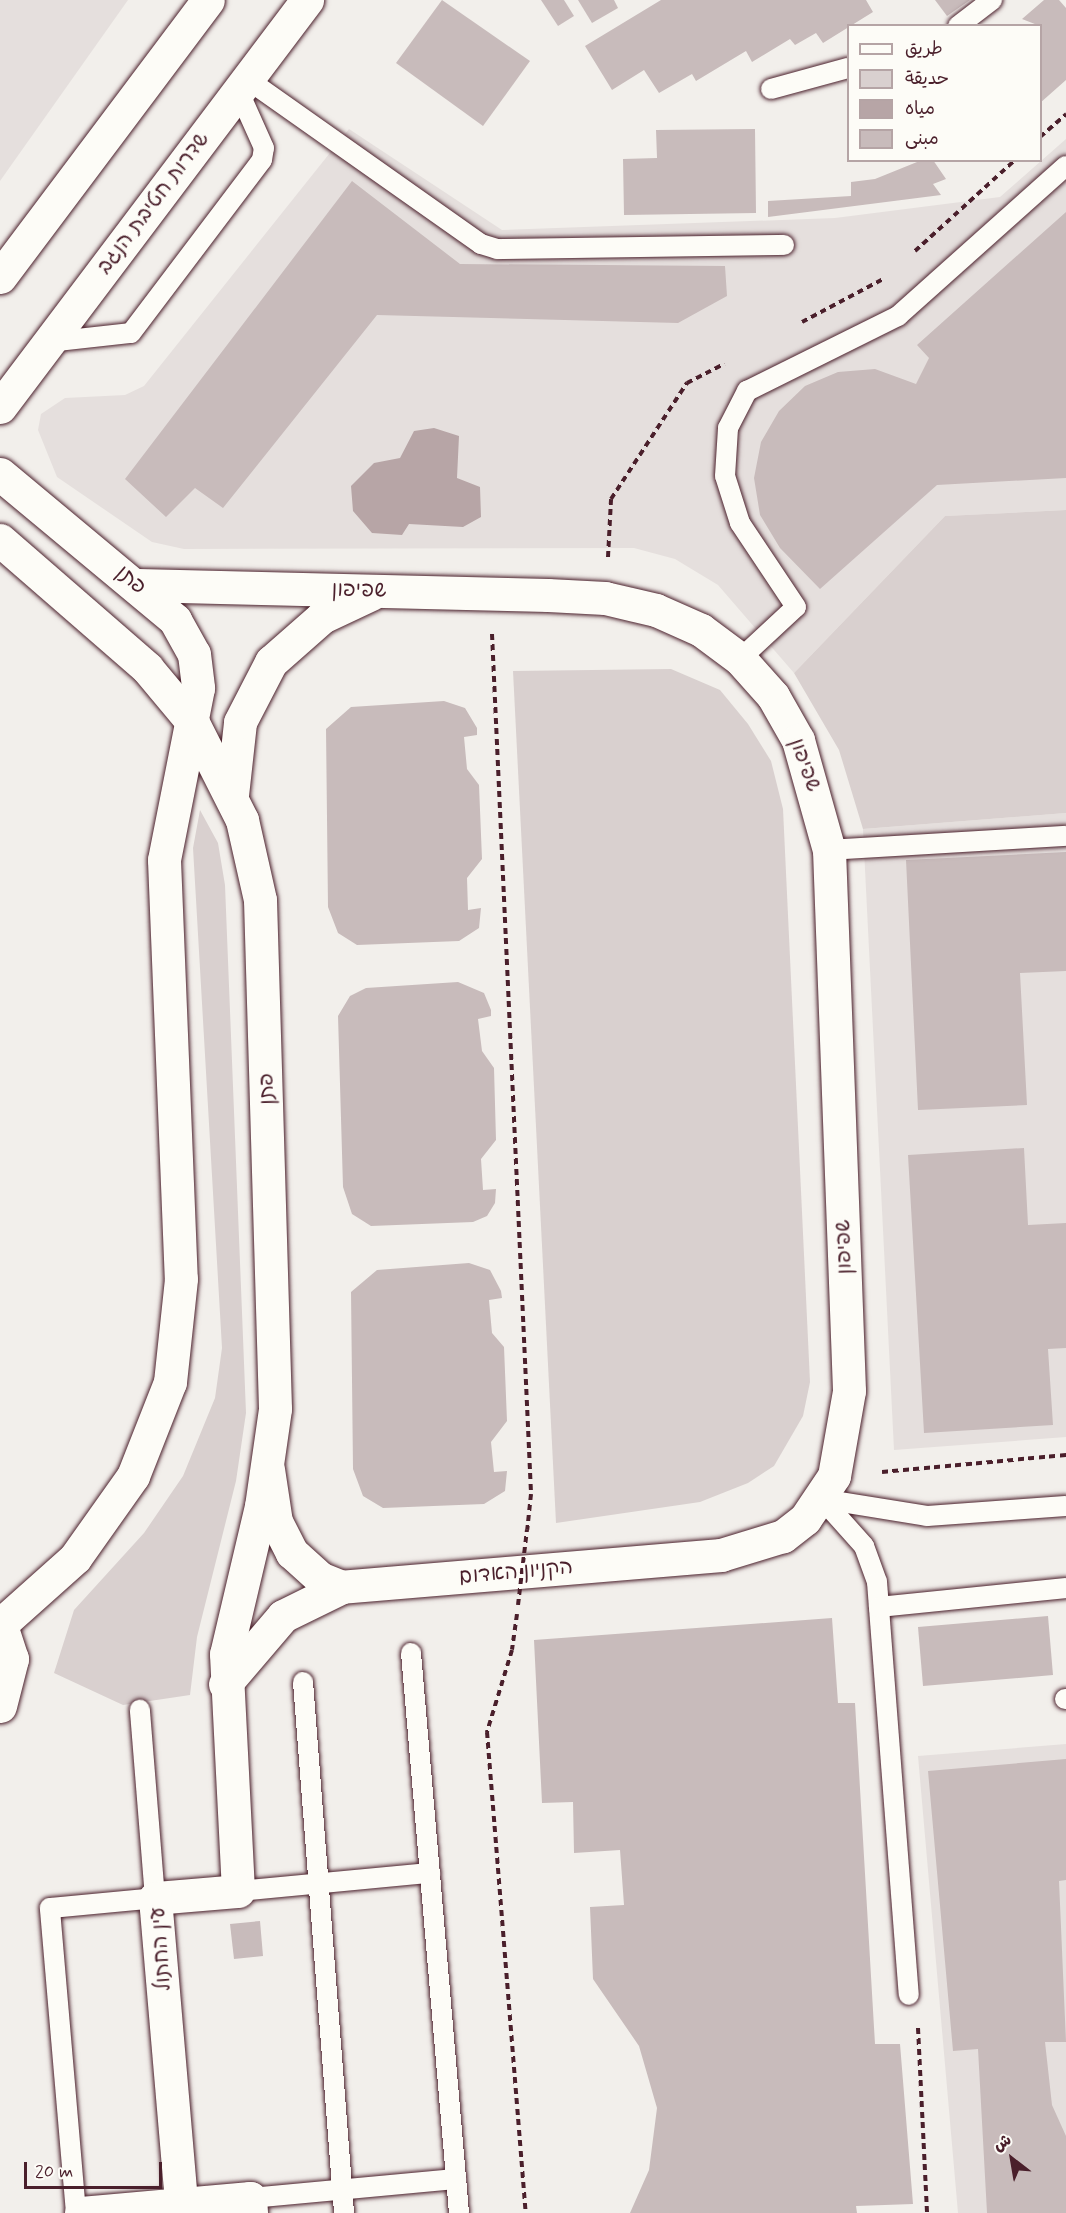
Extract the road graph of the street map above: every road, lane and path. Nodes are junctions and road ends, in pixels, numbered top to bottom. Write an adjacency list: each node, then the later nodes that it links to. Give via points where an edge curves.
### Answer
1 (208, 0): 12 (street)
2 (307, 0): 6 (street, שדרות חטיבת הנגב)
3 (992, 0): 4 (lane)
4 (961, 24)
5 (847, 69): 7 (lane)
6 (243, 84): 11 (lane, via 481,244 497,249); 13 (street, שדרות חטיבת הנגב); 13 (lane, via 264,148 262,160 131,333)
7 (771, 89)
8 (1066, 114): 9 (path)
9 (1042, 136)
10 (1066, 166): 20 (lane, via 898,316 747,391 728,428 725,476 740,523 796,607)
11 (784, 244)
12 (0, 277)
13 (49, 342): 14 (street, שדרות חטיבת הנגב)
14 (0, 407)
15 (0, 474): 17 (street, פתן)
16 (0, 540): 21 (street, פתן, via 132,654)
17 (138, 585): 18 (street, שפיפון); 21 (street, פתן, via 188,638 198,674)
18 (384, 591): 19 (street, שפיפון); 22 (street, via 322,617 271,662 240,722)
19 (490, 593): 20 (street, שפיפון, via 605,598 656,610 701,630); 51 (path, bridge, via 531,1494 512,1650 487,1732)
20 (740, 659): 24 (street, שפיפון, via 772,696 798,740)
21 (193, 723): 22 (street, פתן); 32 (street, via 170,807 164,860 181,1279 170,1382 133,1476 75,1558)
22 (232, 796): 26 (street, פתן, via 253,859 263,940 276,1364)
23 (1066, 836): 24 (lane)
24 (829, 850): 27 (street, שפיפון, via 849,1391)
25 (1066, 1455): 27 (path)
26 (268, 1469): 29 (street, via 276,1522 292,1554 320,1578); 35 (street, via 232,1615)
27 (828, 1488): 28 (lane, via 927,1516); 29 (street, הקניון האדום, via 783,1536 721,1555); 31 (lane, via 873,1564)
28 (1066, 1506)
29 (342, 1587): 35 (street, via 282,1616)
30 (1066, 1588): 31 (lane)
31 (879, 1607): 42 (lane)
32 (1, 1625): 36 (street, via 12,1659)
33 (411, 1653): 38 (lane)
34 (303, 1682): 39 (lane)
35 (225, 1684): 40 (street)
36 (0, 1706)
37 (140, 1710): 41 (lane)
38 (430, 1873): 39 (lane); 43 (lane)
39 (319, 1884): 40 (lane); 44 (lane)
40 (238, 1891): 41 (street, עין החתול)
41 (155, 1898): 46 (street, עין החתול); 47 (lane, via 50,1908)
42 (909, 1995): 52 (path, via 920,2035)
43 (456, 2179): 44 (lane); 50 (lane)
44 (342, 2190): 45 (lane); 49 (lane)
45 (251, 2206): 46 (street)
46 (182, 2208): 48 (street)
47 (76, 2213)
48 (81, 2213)
49 (344, 2213)
50 (459, 2213)
51 (526, 2213)
52 (927, 2213)

